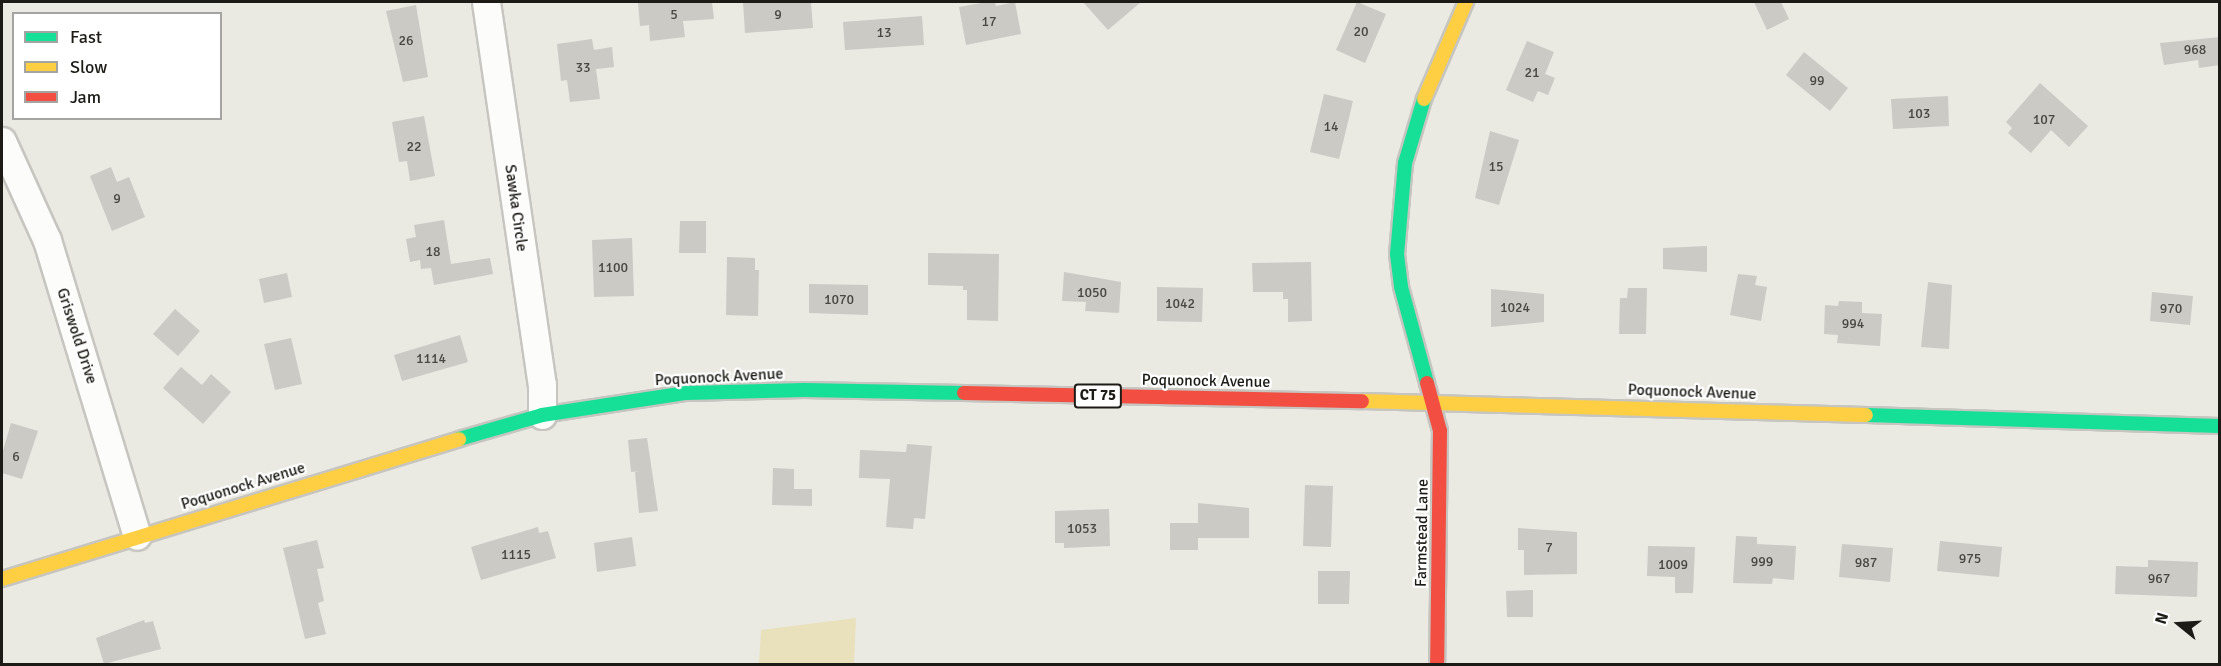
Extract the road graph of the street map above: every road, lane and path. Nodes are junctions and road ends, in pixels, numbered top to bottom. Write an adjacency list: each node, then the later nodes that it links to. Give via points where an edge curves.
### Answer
1 (486, 2): 5 (street, Sawka Circle, via 542,384)
2 (1466, 2): 4 (main road, Farmstead Lane, via 1418,114 1405,163 1398,213 1401,286)
3 (2, 141): 7 (street, Griswold Drive, via 47,240)
4 (1436, 402): 5 (main road, Poquonock Avenue / CT 75, via 738,390 597,404); 6 (main road, Poquonock Avenue / CT 75); 9 (main road, Farmstead Lane, via 1440,431)
5 (542, 415): 7 (main road, Poquonock Avenue / CT 75)
6 (2220, 426)
7 (137, 536): 8 (main road, Poquonock Avenue / CT 75)
8 (2, 579)
9 (1437, 664)

